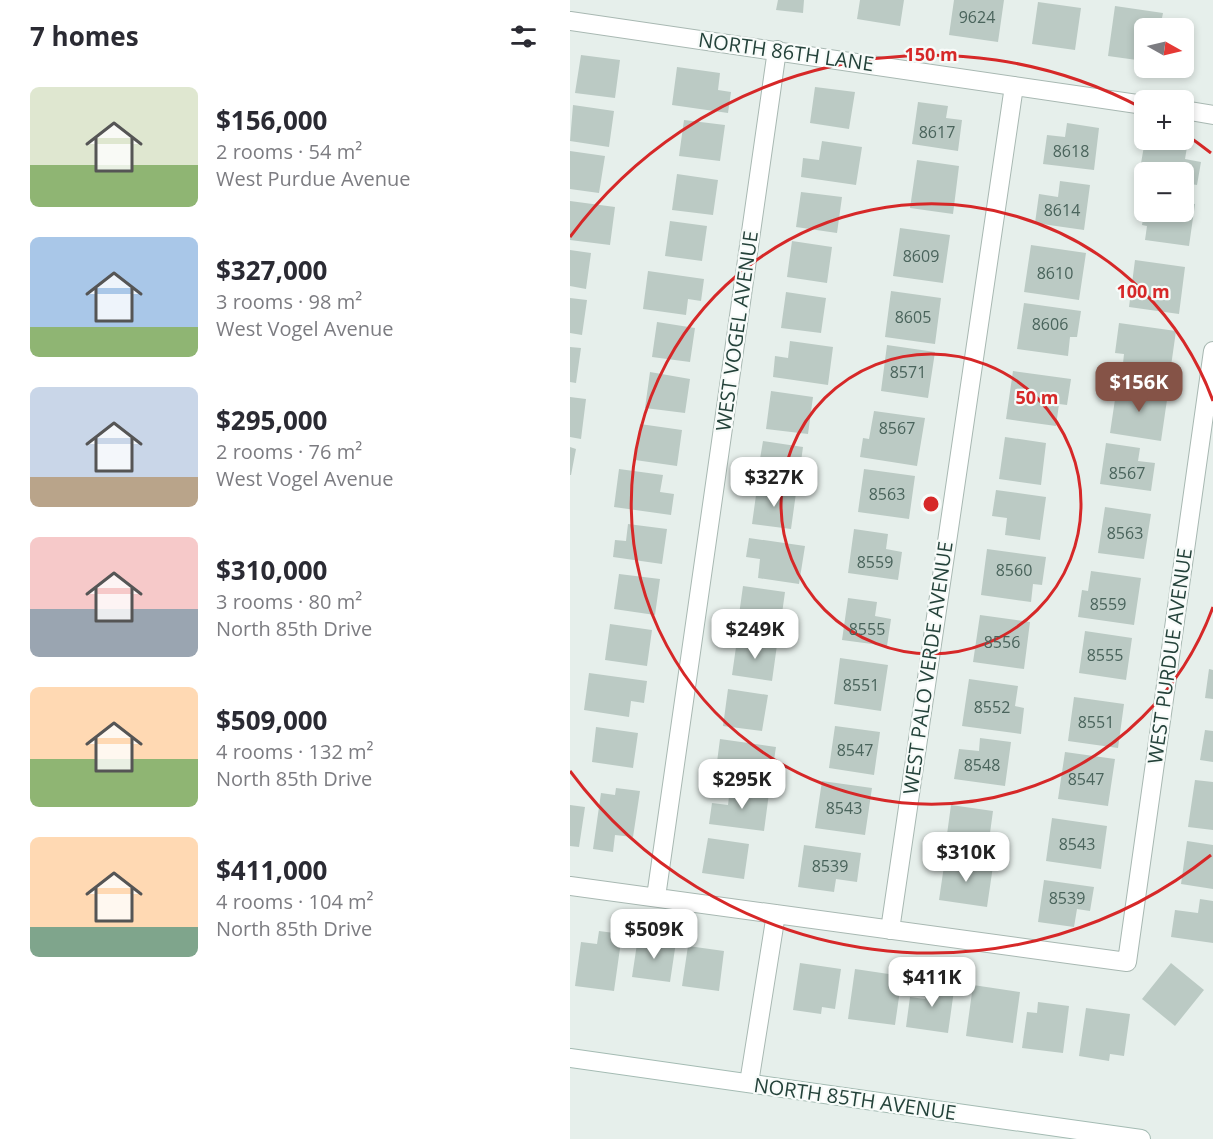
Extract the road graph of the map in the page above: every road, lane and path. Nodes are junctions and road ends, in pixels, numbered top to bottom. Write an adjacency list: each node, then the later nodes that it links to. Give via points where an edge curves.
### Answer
1 (570, 21): 2 (street, NORTH 86TH LANE)
2 (777, 50): 3 (street, NORTH 86TH LANE); 9 (street, WEST VOGEL AVENUE)
3 (1014, 86): 4 (street, NORTH 86TH LANE); 11 (street, WEST PALO VERDE AVENUE)
4 (1134, 104)
5 (1194, 112): 6 (street)
6 (1213, 115)
7 (1213, 351): 11 (street, WEST PURDUE AVENUE, via 1127,962)
8 (570, 886): 9 (street)
9 (656, 897): 10 (street)
10 (776, 914): 11 (street); 13 (street)
11 (890, 930)
12 (570, 1058): 13 (street, NORTH 85TH AVENUE)
13 (749, 1083): 14 (street, NORTH 85TH AVENUE)
14 (1141, 1139)

